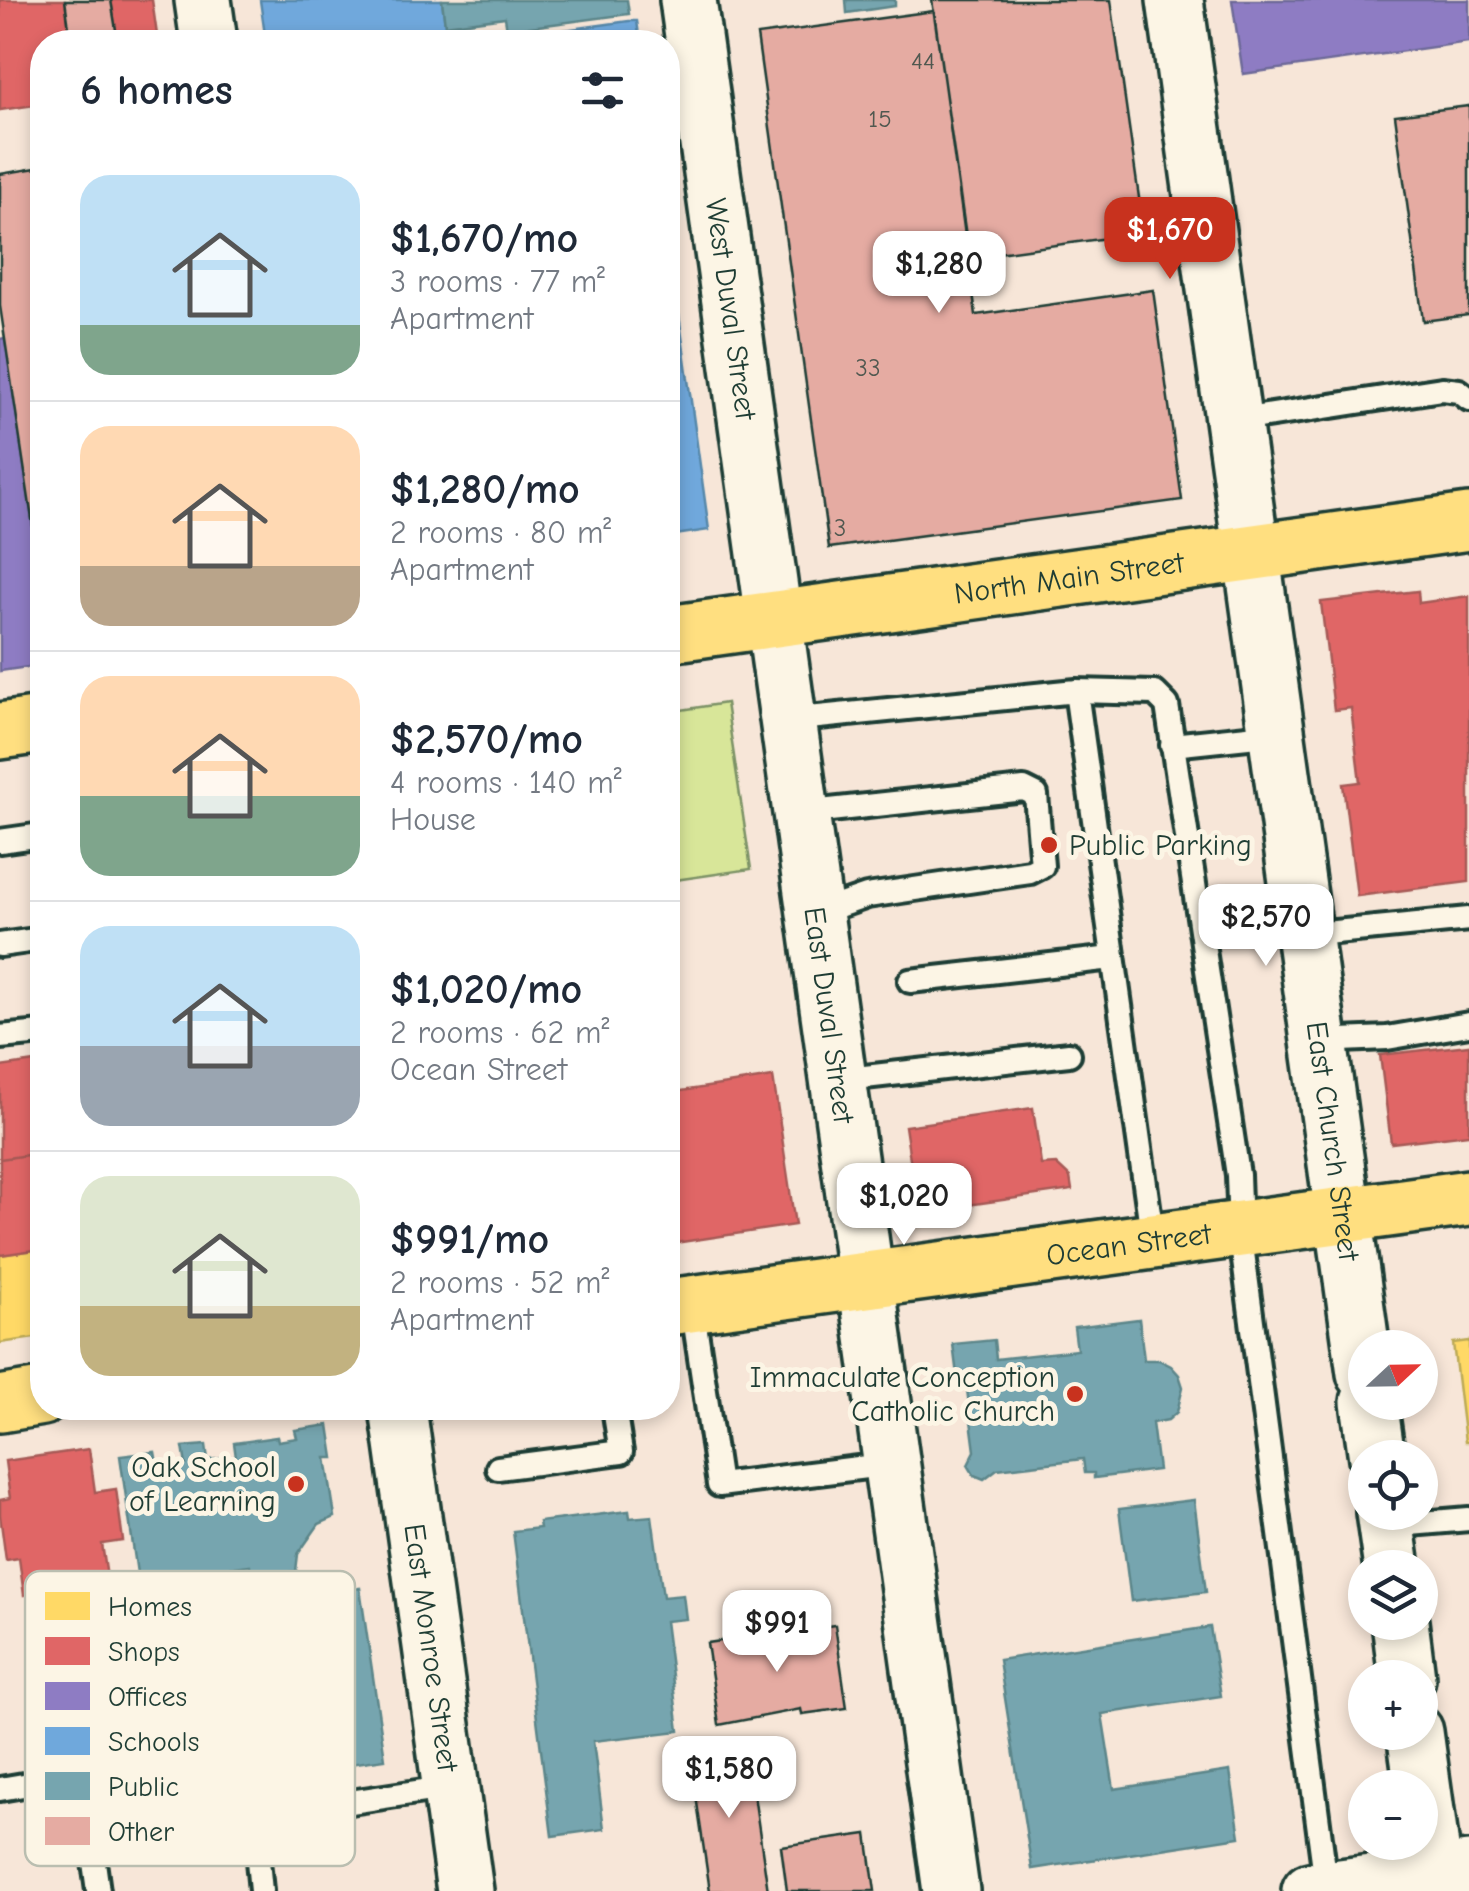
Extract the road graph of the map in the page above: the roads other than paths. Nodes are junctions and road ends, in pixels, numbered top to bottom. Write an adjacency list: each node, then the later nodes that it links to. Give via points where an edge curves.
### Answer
1 (203, 0): 4 (street)
2 (688, 0): 9 (street, West Duval Street)
3 (1174, 0): 6 (street, East Church Street)
4 (207, 30)
5 (1469, 399): 6 (lane, via 1442,389)
6 (1232, 421): 8 (street, East Church Street)
7 (1469, 522): 8 (main road, North Main Street)
8 (1251, 552): 9 (main road, North Main Street); 15 (street, East Church Street)
9 (774, 617): 10 (main road, North Main Street); 12 (street, East Duval Street)
10 (680, 632)
11 (1076, 692): 12 (lane); 16 (lane, via 1155,693 1167,705); 25 (lane)
12 (788, 720): 17 (street, East Duval Street)
13 (30, 727): 14 (main road)
14 (0, 731)
15 (1276, 734): 16 (lane); 22 (street, East Church Street)
16 (1172, 745): 35 (lane, via 1238,1175)
17 (802, 813): 20 (street, East Duval Street); 20 (lane, via 1024,789 1036,795 1042,866 867,896)
18 (30, 837): 19 (lane)
19 (0, 841)
20 (815, 914): 32 (street, East Duval Street)
21 (1469, 919): 22 (lane)
22 (1304, 935): 30 (street, East Church Street)
23 (30, 941): 24 (lane)
24 (0, 945)
25 (1112, 958): 26 (lane); 36 (lane)
26 (910, 981)
27 (1469, 1024): 30 (lane)
28 (30, 1034): 29 (lane)
29 (0, 1037)
30 (1319, 1041): 34 (street, East Church Street)
31 (1069, 1054): 32 (lane)
32 (838, 1080): 37 (street, East Duval Street)
33 (1469, 1198): 34 (main road, Ocean Street)
34 (1344, 1216): 35 (main road, Ocean Street); 39 (street, East Church Street)
35 (1240, 1230): 36 (main road, Ocean Street); 56 (lane)
36 (1153, 1240): 37 (main road, Ocean Street)
37 (866, 1280): 38 (main road, Ocean Street); 44 (street, East Duval Street)
38 (680, 1306): 44 (lane, via 719,1485)
39 (1359, 1330)
40 (30, 1399): 41 (main road)
41 (0, 1404)
42 (400, 1420): 50 (street, East Monroe Street)
43 (616, 1420): 45 (lane, via 621,1452)
44 (891, 1464): 60 (street, East Duval Street)
45 (498, 1468)
46 (1469, 1518): 47 (lane)
47 (1388, 1535)
48 (1419, 1750): 55 (street)
49 (25, 1784): 51 (lane)
50 (450, 1786): 52 (lane); 59 (street, East Monroe Street)
51 (0, 1789)
52 (355, 1801)
53 (95, 1866): 57 (lane)
54 (259, 1866): 58 (lane)
55 (1447, 1878): 56 (street)
56 (1321, 1890)
57 (98, 1891)
58 (261, 1891)
59 (464, 1891)
60 (950, 1891)

